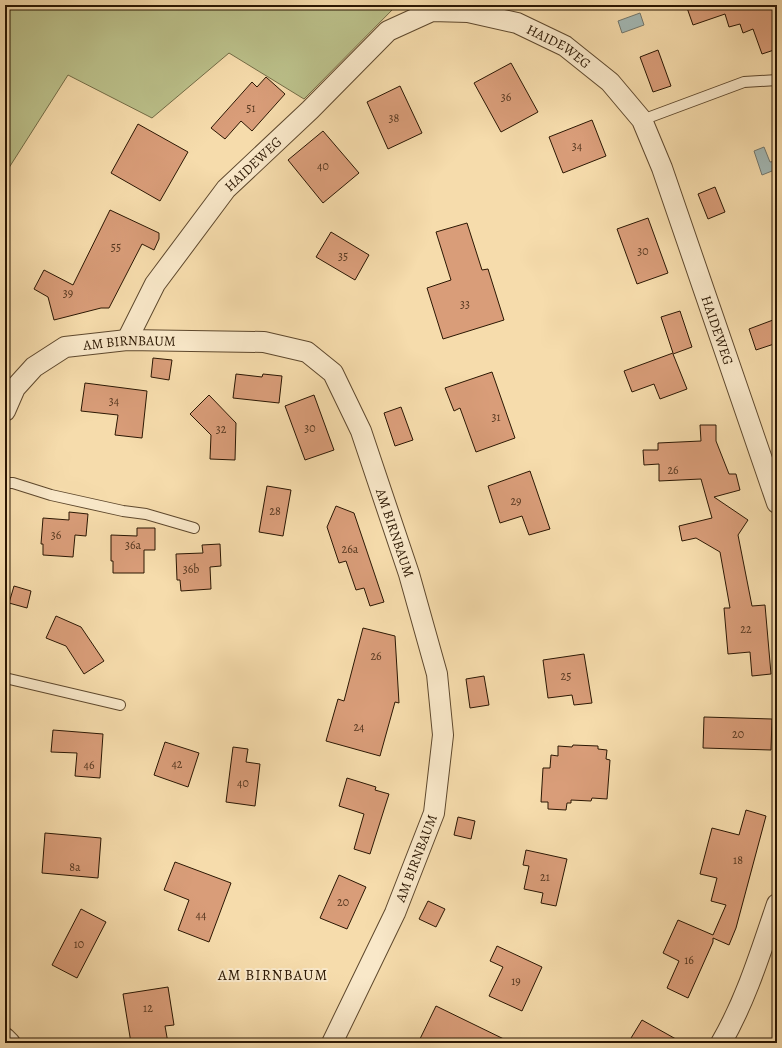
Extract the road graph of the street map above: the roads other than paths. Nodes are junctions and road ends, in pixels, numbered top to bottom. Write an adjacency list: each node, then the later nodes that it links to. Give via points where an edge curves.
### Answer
1 (777, 80): 2 (lane, via 744,82)
2 (642, 120): 3 (street, HAIDEWEG, via 610,82 565,46 517,23 468,12 432,11 388,31 310,110 226,189 155,284); 6 (street, HAIDEWEG, via 662,168)
3 (127, 340): 4 (street, AM BIRNBAUM, via 65,347 34,367 15,388); 13 (street, AM BIRNBAUM, via 264,342 307,352 333,373 361,431 409,574 437,674 443,735 434,813 395,913)
4 (5, 410)
5 (5, 483): 7 (lane, via 13,483 50,495 146,514)
6 (777, 503)
7 (194, 528)
8 (5, 678): 9 (lane)
9 (120, 705)
10 (777, 904): 14 (street, via 758,960)
11 (5, 1038): 12 (street)
12 (10, 1043)
13 (332, 1043)
14 (721, 1043)

